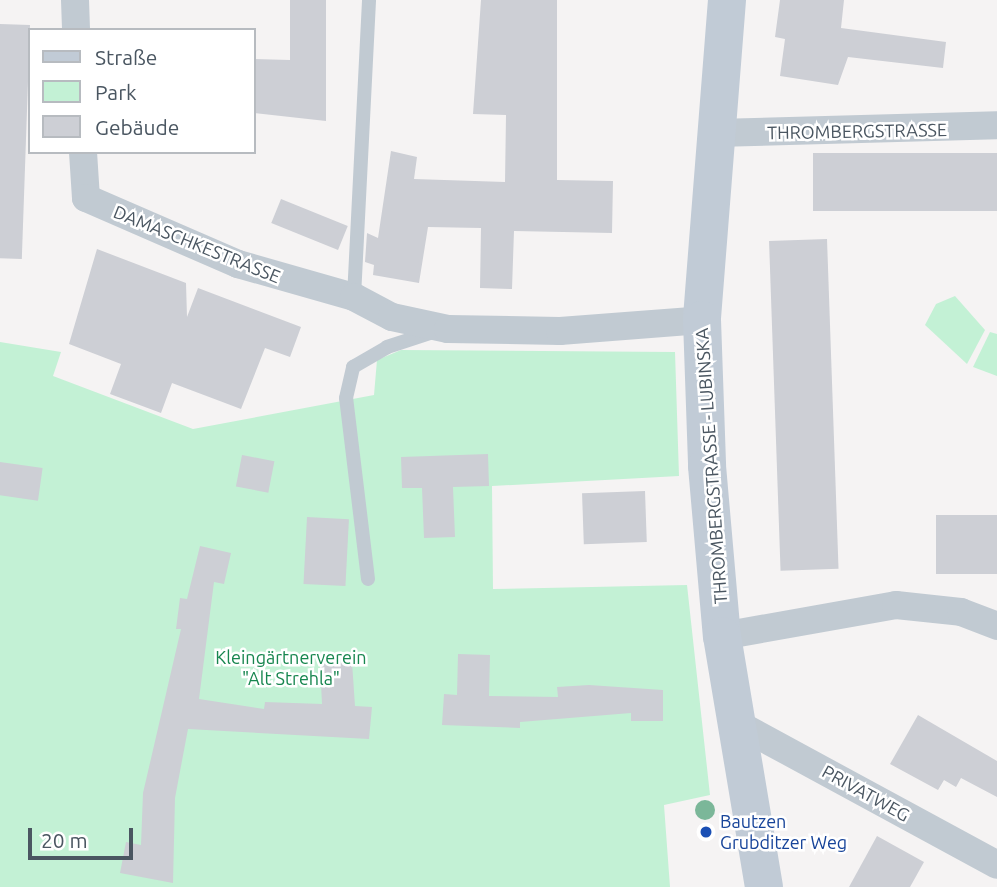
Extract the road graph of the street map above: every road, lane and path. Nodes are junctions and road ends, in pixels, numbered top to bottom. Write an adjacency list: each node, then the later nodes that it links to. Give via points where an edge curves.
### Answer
1 (75, 0): 4 (street)
2 (369, 0): 8 (lane)
3 (727, 0): 6 (street, THROMBERGSTRASSE - LUBINSKA)
4 (76, 28)
5 (997, 125): 6 (street, THROMBERGSTRASSE)
6 (728, 133): 9 (street, THROMBERGSTRASSE - LUBINSKA)
7 (83, 154): 8 (street, DAMASCHKESTRASSE, via 86,198 238,264)
8 (354, 298): 10 (street, DAMASCHKESTRASSE, via 392,317)
9 (702, 320): 10 (street, DAMASCHKESTRASSE, via 560,331); 13 (street, THROMBERGSTRASSE - LUBINSKA)
10 (448, 329): 11 (lane, via 409,338 353,367 346,398)
11 (368, 579)
12 (997, 626): 13 (street, via 961,612 895,605)
13 (722, 636): 14 (street, THROMBERGSTRASSE - LUBINSKA)
14 (734, 722): 15 (street, PRIVATWEG); 16 (street, THROMBERGSTRASSE - LUBINSKA)
15 (997, 865)
16 (764, 887)

